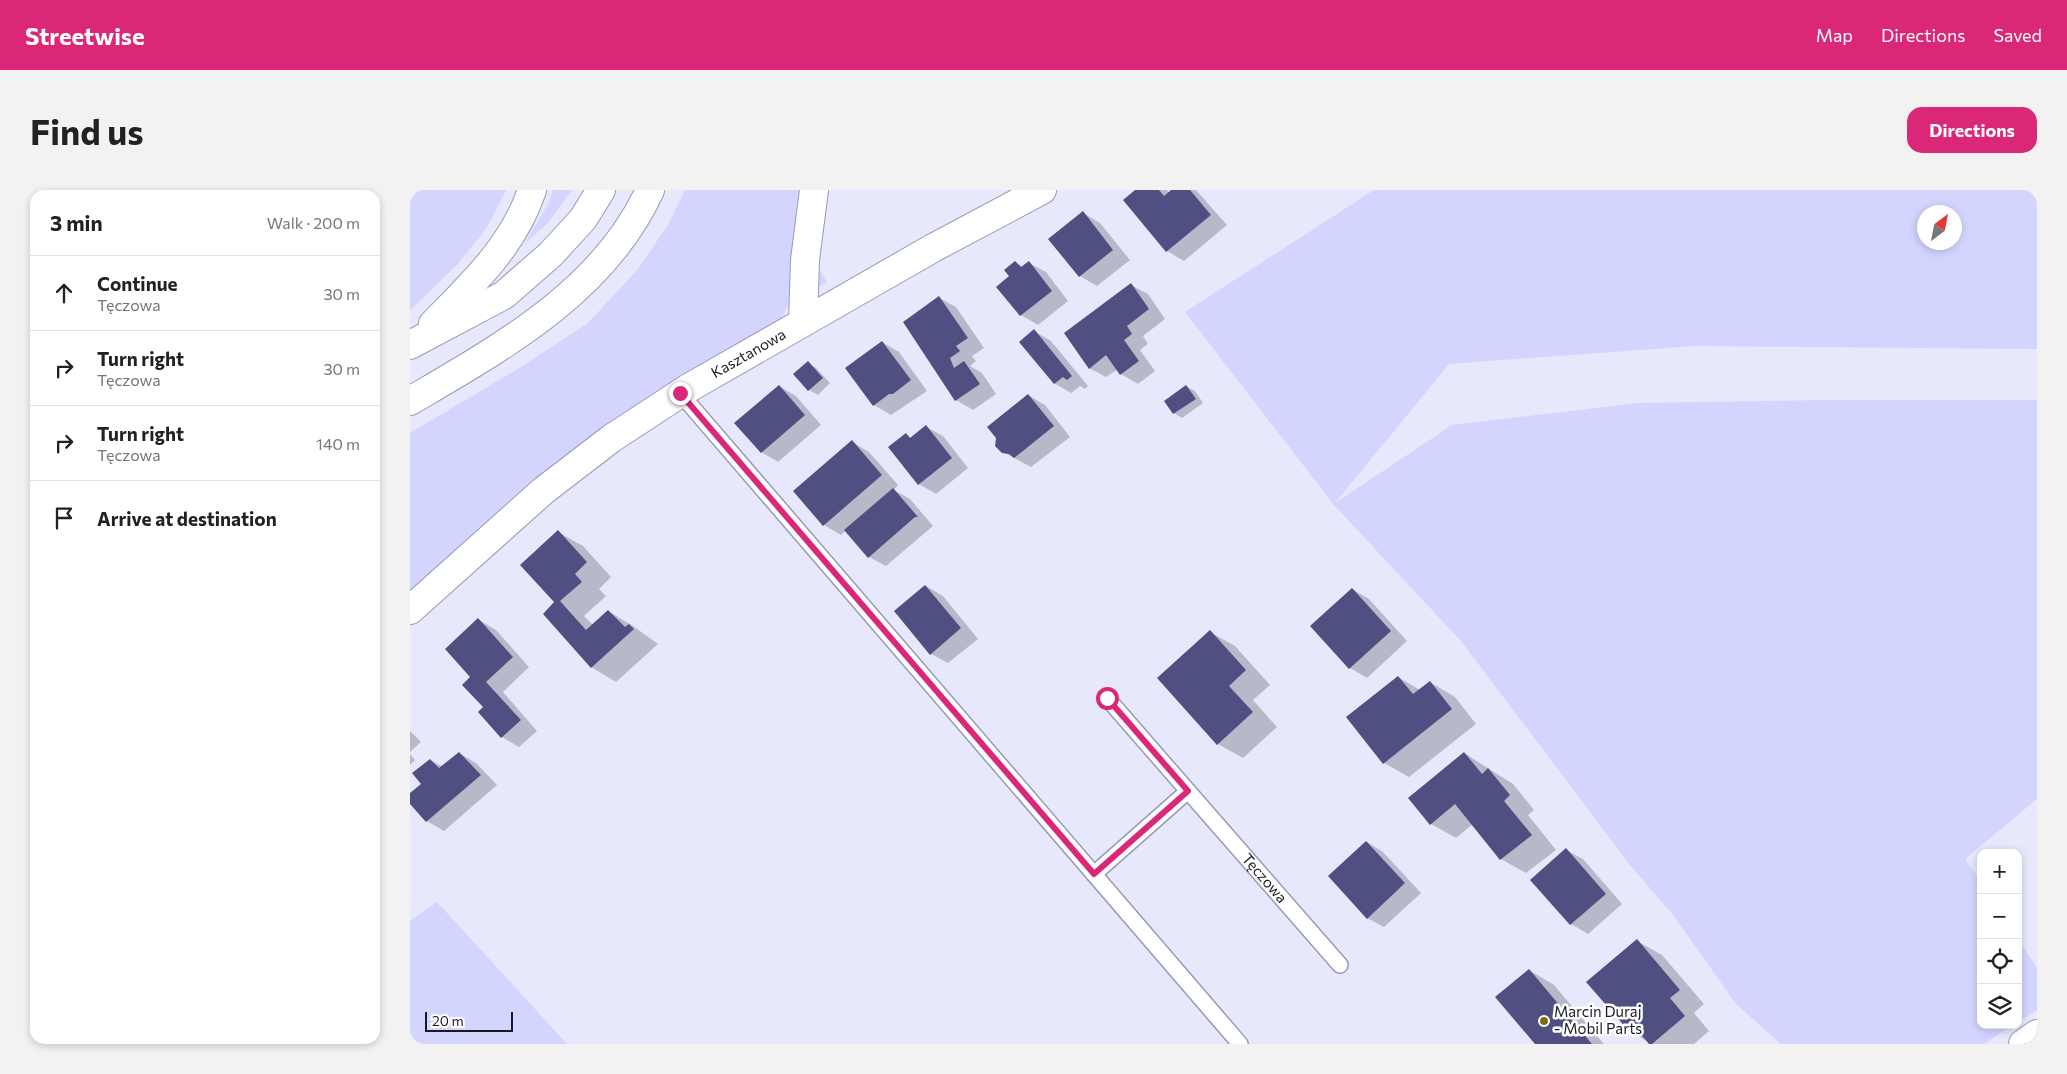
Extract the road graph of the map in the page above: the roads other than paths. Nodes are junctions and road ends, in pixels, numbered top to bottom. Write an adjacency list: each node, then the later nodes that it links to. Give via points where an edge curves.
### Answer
1 (532, 190): 7 (main road, via 505,246)
2 (601, 190): 7 (main road, via 583,218 551,254 504,295)
3 (650, 190): 9 (main road, via 623,236 581,286 526,330)
4 (814, 190): 6 (main road, via 805,260)
5 (1042, 190): 6 (main road, Kasztanowa)
6 (803, 322): 8 (main road, Kasztanowa)
7 (413, 343)
8 (680, 393): 10 (main road, Kasztanowa, via 612,438 543,491); 13 (lane)
9 (410, 401)
10 (410, 610)
11 (1107, 698): 12 (lane, Tęczowa)
12 (1188, 791): 13 (lane); 14 (lane, Tęczowa)
13 (1094, 874): 16 (lane)
14 (1340, 965)
15 (2037, 1034): 17 (main road)
16 (1240, 1044)
17 (2023, 1044)

